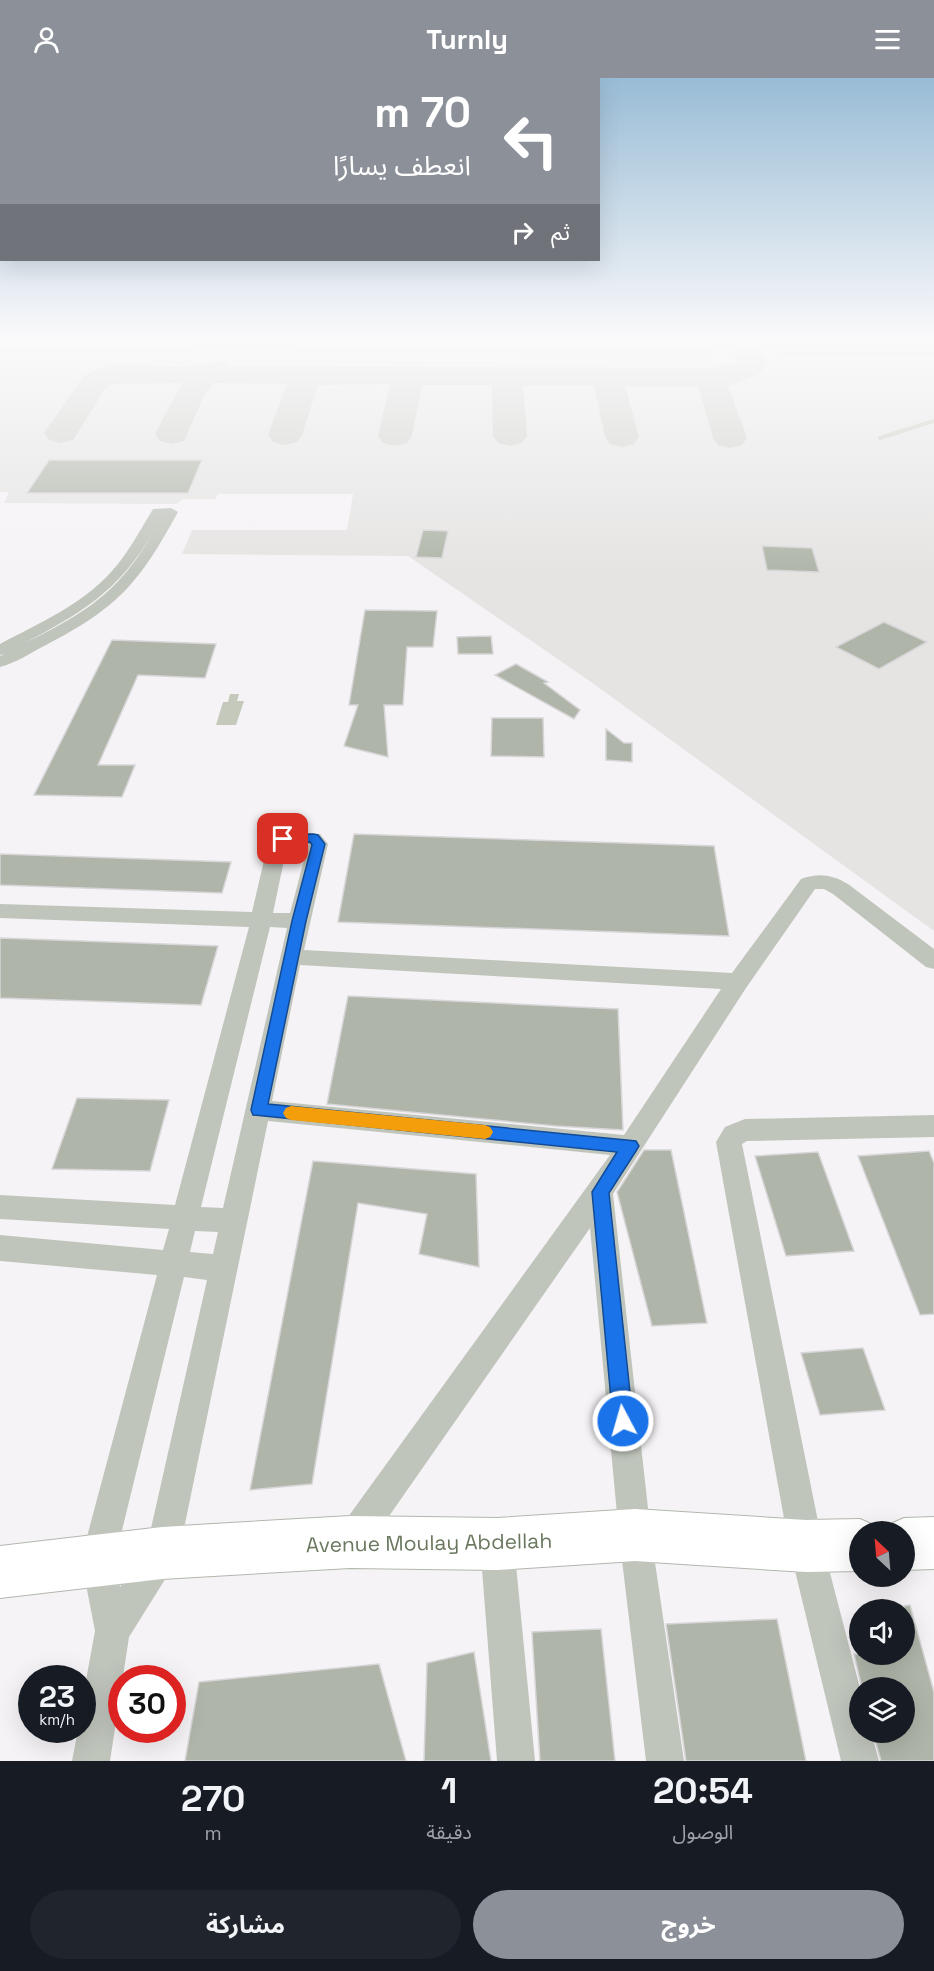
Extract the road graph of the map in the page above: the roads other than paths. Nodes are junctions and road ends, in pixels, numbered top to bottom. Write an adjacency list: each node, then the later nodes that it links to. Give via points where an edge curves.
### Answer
1 (0, 650): 2 (street, via 101,590 164,512 140,567 118,591 77,620)
2 (0, 662)
3 (0, 911): 4 (street)
4 (261, 920): 5 (street); 5 (street, via 278,843 287,837 313,838 318,844); 14 (street)
5 (299, 921): 6 (street)
6 (293, 957): 8 (street); 9 (street)
7 (934, 961): 8 (street, via 845,892 830,882 818,880 808,884)
8 (738, 982): 11 (street)
9 (259, 1110): 11 (street); 15 (street)
10 (934, 1126): 25 (street, via 745,1130 729,1142)
11 (630, 1146): 12 (street)
12 (600, 1192): 19 (street); 20 (street)
13 (0, 1207): 14 (street)
14 (184, 1218): 15 (street); 17 (street)
15 (234, 1221): 18 (street)
16 (0, 1248): 17 (street)
17 (171, 1265): 18 (street); 27 (street)
18 (223, 1268): 26 (street)
19 (634, 1535): 22 (main road, Avenue Moulay Abdellah); 25 (main road, Avenue Moulay Abdellah); 32 (street)
20 (350, 1542): 22 (main road, Avenue Moulay Abdellah); 26 (main road, Avenue Moulay Abdellah)
21 (934, 1543): 23 (main road)
22 (497, 1544): 31 (street)
23 (915, 1544)
24 (849, 1545): 25 (main road, Avenue Moulay Abdellah)
25 (806, 1546): 33 (street)
26 (162, 1553): 27 (main road, Avenue Moulay Abdellah); 29 (street)
27 (98, 1559): 28 (main road, Avenue Moulay Abdellah); 29 (street)
28 (0, 1572)
29 (112, 1631): 30 (street)
30 (91, 1761)
31 (516, 1761)
32 (664, 1761)
33 (860, 1761)

